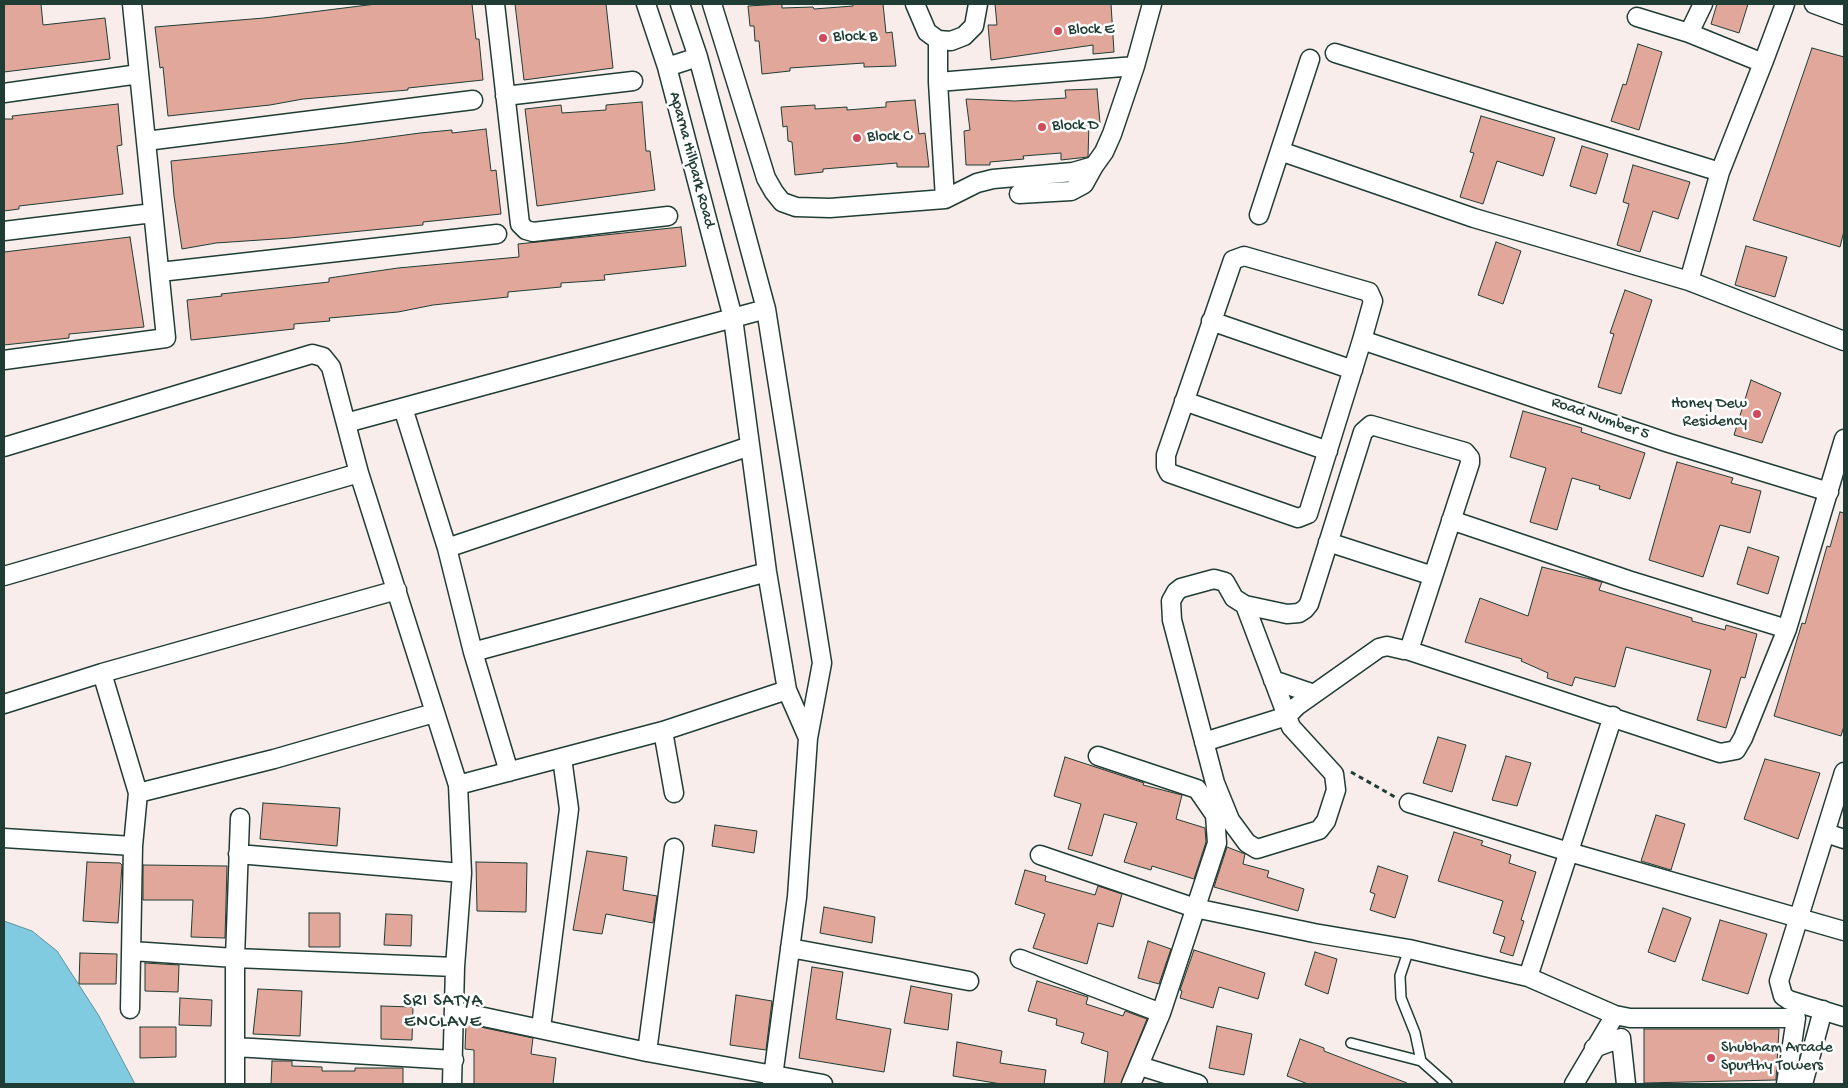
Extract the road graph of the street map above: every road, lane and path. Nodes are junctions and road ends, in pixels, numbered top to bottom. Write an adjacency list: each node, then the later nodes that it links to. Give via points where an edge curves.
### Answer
1 (135, 4): 22 (street)
2 (495, 4): 26 (street)
3 (646, 4): 21 (street, Aparna Hillpark Road)
4 (680, 4): 17 (street, Aparna Hillpark Road)
5 (712, 4): 33 (street, via 766,178 782,202 796,207 830,208)
6 (915, 4): 15 (street, via 927,32)
7 (978, 4): 15 (street, via 974,26 964,36 951,41)
8 (1152, 4): 20 (street)
9 (1702, 4): 14 (street)
10 (1785, 4): 19 (street)
11 (1814, 4): 12 (street)
12 (1844, 15)
13 (1637, 17): 14 (street)
14 (1689, 33): 19 (street)
15 (938, 40): 24 (street)
16 (1335, 53): 31 (street)
17 (698, 57): 21 (street); 41 (street, Aparna Hillpark Road)
18 (1310, 59): 29 (street)
19 (1763, 63): 31 (street)
20 (1135, 66): 24 (street); 30 (street, via 1112,134)
21 (667, 67): 42 (street, Aparna Hillpark Road)
22 (139, 74): 25 (street); 28 (street)
23 (633, 81): 26 (street)
24 (938, 82): 33 (street)
25 (4, 93)
26 (505, 96): 36 (street, via 520,224 526,230 533,232)
27 (473, 100): 28 (street)
28 (146, 141): 34 (street)
29 (1280, 151): 35 (street); 40 (street, via 1474,218)
30 (1094, 166): 32 (street, via 1084,184 1071,191); 33 (street, via 1073,172 994,179 977,183)
31 (1720, 172): 40 (street)
32 (1019, 194)
33 (944, 199)
34 (153, 213): 37 (street); 39 (street)
35 (1259, 215)
36 (668, 216)
37 (4, 231)
38 (497, 234): 39 (street)
39 (160, 272): 46 (street, via 166,338)
40 (1688, 281): 45 (street)
41 (766, 309): 42 (street); 77 (street, Aparna Hillpark Road, via 822,663)
42 (733, 318): 49 (street); 52 (street, Aparna Hillpark Road)
43 (1211, 321): 44 (street, via 1230,264 1238,256 1244,256 1369,292 1373,301); 47 (street); 48 (street)
44 (1362, 340): 47 (street); 56 (street, Road Number 5, via 1670,443)
45 (1844, 341)
46 (4, 360)
47 (1353, 370): 54 (street)
48 (1184, 401): 54 (street); 54 (street, via 1166,455 1166,468 1174,476 1298,518 1311,509)
49 (403, 408): 50 (street); 59 (street)
50 (346, 424): 53 (street, via 331,367 324,357 312,354); 55 (street)
51 (1844, 439): 56 (street)
52 (750, 446): 59 (street); 60 (street, Aparna Hillpark Road)
53 (4, 447)
54 (1328, 451)
55 (359, 473): 61 (street); 63 (street)
56 (1829, 492): 65 (street)
57 (1451, 520): 58 (street, via 1470,463 1468,454 1371,425 1363,432); 62 (street); 65 (street)
58 (1328, 542): 62 (street); 64 (street, via 1305,609 1287,614)
59 (447, 548): 67 (street)
60 (768, 572): 67 (street); 70 (street, Aparna Hillpark Road)
61 (4, 576)
62 (1433, 576): 66 (street)
63 (397, 590): 68 (street); 73 (street)
64 (1245, 605): 69 (street); 78 (street, via 1234,598 1224,582 1214,579 1182,588 1171,601 1172,620)
65 (1787, 629): 75 (street, via 1736,750 1720,753)
66 (1407, 650): 71 (street, via 1383,646); 75 (street)
67 (473, 652): 82 (street)
68 (102, 673): 72 (street); 87 (street)
69 (1273, 680): 71 (street); 74 (street)
70 (787, 690): 76 (street); 77 (street, Aparna Hillpark Road)
71 (1314, 694): 74 (street)
72 (4, 704)
73 (434, 713): 85 (street); 87 (street, via 274,759)
74 (1287, 716): 78 (street); 81 (street, via 1297,734)
75 (1613, 716): 96 (street)
76 (663, 731): 80 (street); 88 (street)
77 (808, 738): 103 (street, Aparna Hillpark Road, via 797,897)
78 (1204, 742): 84 (street)
79 (1098, 756): 86 (street)
80 (562, 758): 82 (street); 118 (street, via 569,809)
81 (1329, 766): 84 (street, via 1336,781 1336,790 1323,826 1263,849 1247,843 1226,813); 89 (path, via 1363,777)
82 (509, 772): 85 (street)
83 (1844, 772): 91 (street)
84 (1215, 783): 86 (street)
85 (458, 785): 99 (street)
86 (1197, 789): 100 (street, via 1215,815 1217,843)
87 (138, 793): 94 (street)
88 (674, 793)
89 (1409, 803): 96 (street)
90 (240, 818): 97 (street)
91 (1826, 833): 93 (street); 101 (street)
92 (4, 838): 94 (street)
93 (1844, 839)
94 (133, 846): 105 (street)
95 (674, 848): 123 (street)
96 (1569, 852): 101 (street); 109 (street)
97 (238, 854): 99 (street); 106 (street)
98 (1040, 855): 100 (street)
99 (462, 873): 108 (street)
100 (1195, 908): 104 (street); 114 (street)
101 (1799, 917): 102 (street); 112 (street, via 1779,981 1780,990 1789,1000)
102 (1844, 931)
103 (790, 948): 110 (street); 127 (street, Aparna Hillpark Road)
104 (1409, 949): 109 (street); 125 (lane, via 1400,976 1401,998)
105 (132, 950): 106 (street); 111 (street)
106 (235, 958): 108 (street); 121 (street)
107 (1020, 959): 114 (street)
108 (455, 967): 113 (street)
109 (1528, 977): 115 (street)
110 (969, 982)
111 (130, 1009)
112 (1823, 1010): 116 (street); 137 (street)
113 (456, 1011): 118 (street); 124 (street)
114 (1161, 1012): 126 (street)
115 (1618, 1016): 117 (street); 119 (street); 122 (street)
116 (1844, 1017)
117 (1650, 1018): 119 (street); 136 (street, via 1796,1018)
118 (542, 1028): 123 (street)
119 (1616, 1040): 122 (street); 135 (street)
120 (1351, 1043): 125 (lane)
121 (235, 1047): 124 (street); 128 (street)
122 (1594, 1048): 134 (street)
123 (647, 1052): 127 (street)
124 (454, 1060): 129 (street)
125 (1422, 1061): 133 (lane)
126 (1140, 1066): 131 (street); 132 (street)
127 (772, 1080): 130 (street)
128 (234, 1084)
129 (452, 1084)
130 (823, 1084)
131 (1131, 1084)
132 (1198, 1084)
133 (1447, 1084)
134 (1574, 1084)
135 (1626, 1084)
136 (1786, 1084)
137 (1803, 1084)

